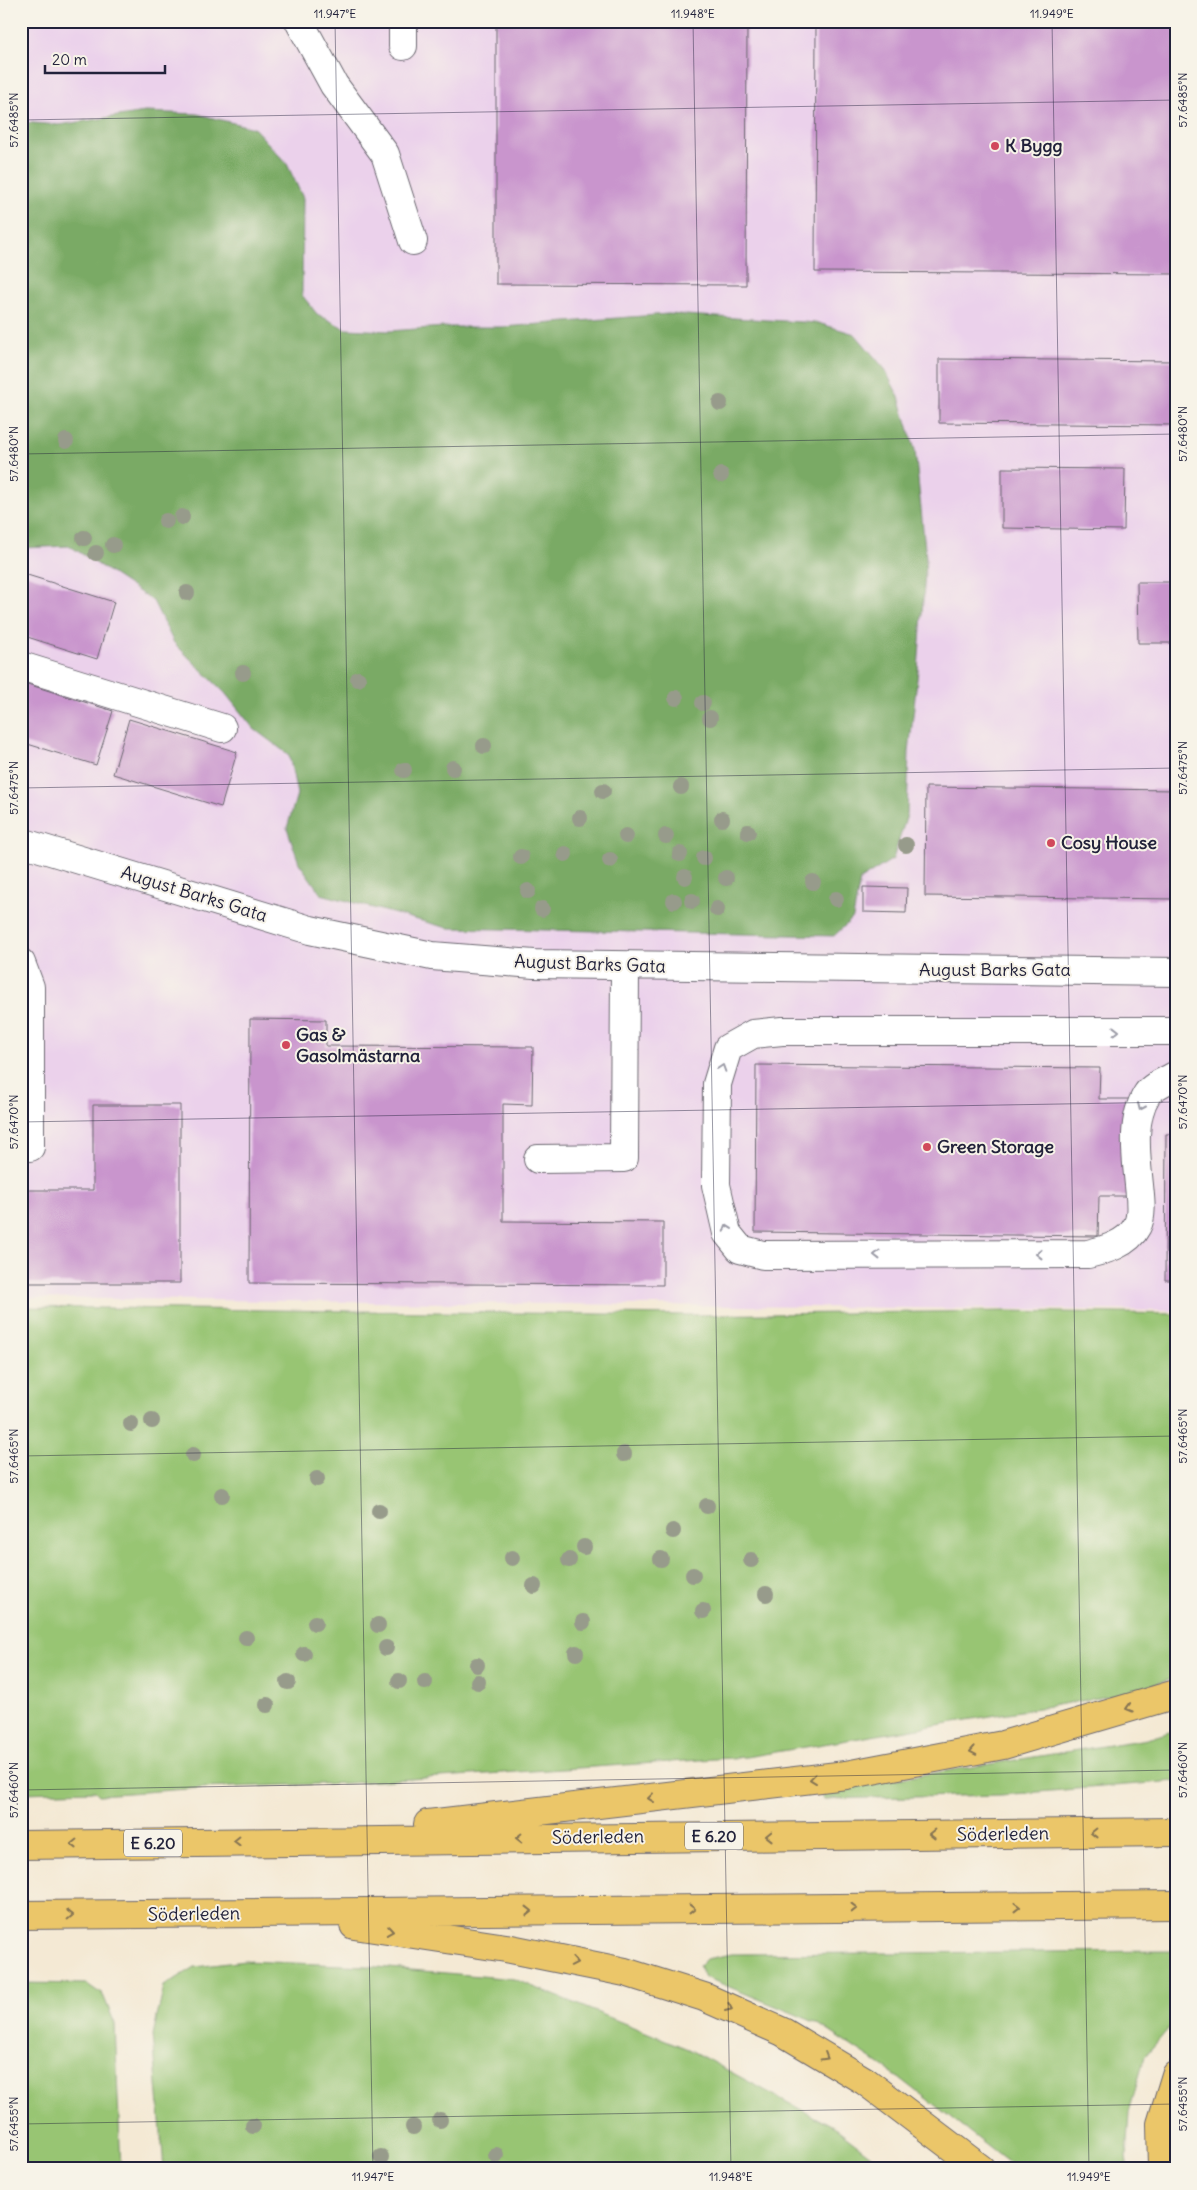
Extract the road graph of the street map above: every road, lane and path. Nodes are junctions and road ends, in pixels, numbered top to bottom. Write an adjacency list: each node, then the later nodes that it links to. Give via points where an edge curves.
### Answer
1 (299, 21): 2 (street, via 334,85 385,154)
2 (414, 241)
3 (21, 666): 4 (street)
4 (222, 728)
5 (21, 842): 7 (street, August Barks Gata, via 310,930 432,956 534,964)
6 (21, 963): 11 (street, via 30,987)
7 (625, 966): 8 (street, August Barks Gata); 12 (street, via 624,1158)
8 (1176, 972)
9 (1176, 1031): 10 (street, one-way to 9, via 1148,1092 1137,1116 1141,1204 1137,1226 1109,1249 1088,1254 762,1256 740,1248 727,1233 716,1185 717,1084 728,1048 753,1034 782,1031)
10 (1176, 1076)
11 (30, 1147)
12 (538, 1159)
13 (1176, 1694): 15 (highway, one-way to 15, via 1003,1745 846,1775)
14 (1176, 1832): 15 (highway, Söderleden / E 6.20, one-way to 15)
15 (286, 1840): 16 (highway, Söderleden / E 6.20, one-way to 16)
16 (21, 1845)
17 (1176, 1905): 18 (highway, Söderleden, one-way to 17)
18 (272, 1913): 19 (highway, Söderleden, one-way to 18); 21 (highway, one-way to 21, via 506,1948 625,1972 704,1997 783,2032 865,2081)
19 (21, 1915)
20 (1176, 2075): 22 (highway, via 1161,2124)
21 (981, 2169)
22 (1162, 2169)

